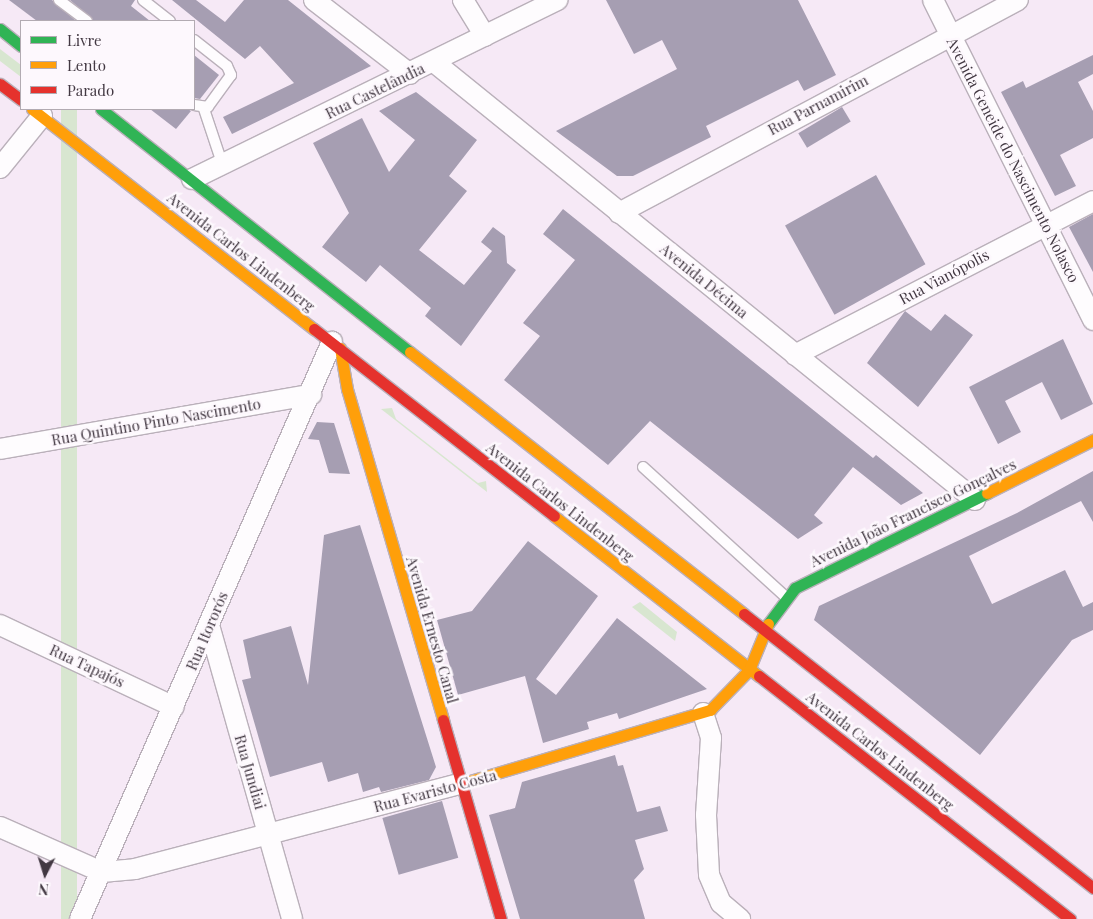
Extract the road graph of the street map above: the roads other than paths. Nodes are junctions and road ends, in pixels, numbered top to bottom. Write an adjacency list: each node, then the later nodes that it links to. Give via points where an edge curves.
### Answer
1 (59, 0): 8 (lane)
2 (143, 0): 9 (lane)
3 (314, 0): 16 (street)
4 (463, 0): 12 (street)
5 (558, 0): 12 (street, Rua Castelândia)
6 (933, 0): 11 (street, Avenida Geneide do Nascimento Nolasco)
7 (1018, 0): 11 (street, Rua Parnamirim)
8 (86, 20)
9 (169, 20)
10 (0, 29): 14 (main road)
11 (950, 34): 27 (street, Rua Parnamirim); 28 (street, Avenida Geneide do Nascimento Nolasco)
12 (485, 36): 15 (street, Rua Castelândia)
13 (195, 41): 20 (lane, via 231,72)
14 (20, 45)
15 (434, 62): 16 (street, Rua Castelândia); 27 (street, Avenida Décima)
16 (410, 74): 23 (street, Rua Castelândia)
17 (0, 84): 18 (main road)
18 (20, 99)
19 (195, 105): 20 (lane)
20 (204, 109): 23 (lane)
21 (102, 110): 25 (main road, Avenida Carlos Lindenberg)
22 (37, 112): 24 (street); 30 (main road, Avenida Carlos Lindenberg)
23 (223, 166): 25 (street, Rua Castelândia)
24 (0, 168)
25 (192, 179): 40 (main road, Avenida Carlos Lindenberg)
26 (1093, 201): 28 (street, Rua Vianópolis)
27 (619, 213): 31 (street, Avenida Décima)
28 (1044, 225): 29 (street, Avenida Geneide do Nascimento Nolasco); 31 (street, Rua Vianópolis)
29 (1093, 320)
30 (336, 345): 32 (street, Rua Itororós); 41 (main road, Avenida Carlos Lindenberg); 44 (main road, Avenida Ernesto Canal)
31 (795, 355): 36 (street, Avenida Décima)
32 (311, 394): 34 (street, Rua Quintino Pinto Nascimento); 39 (street, Rua Itororós)
33 (1093, 440): 36 (main road, Avenida João Francisco Gonçalves)
34 (0, 449)
35 (643, 467): 37 (lane)
36 (975, 500): 37 (main road, Avenida João Francisco Gonçalves)
37 (785, 596): 40 (main road)
38 (0, 625): 42 (street, Rua Tapajós)
39 (209, 625): 42 (street, Rua Itororós); 46 (street, Rua Jundiai)
40 (764, 631): 41 (main road); 48 (main road, Avenida Carlos Lindenberg)
41 (749, 670): 43 (main road, Rua Evaristo Costa, via 721,702); 53 (main road, Avenida Carlos Lindenberg)
42 (174, 707): 47 (street, Rua Itororós)
43 (703, 713): 44 (main road, Rua Evaristo Costa); 52 (street, via 711,738 706,815 709,875 721,903)
44 (460, 784): 46 (street, Rua Evaristo Costa); 51 (main road, Avenida Ernesto Canal)
45 (0, 828): 47 (street)
46 (268, 836): 47 (street, Rua Evaristo Costa, via 136,869); 50 (street, Rua Jundiai)
47 (102, 872): 49 (street, Rua Itororós)
48 (1093, 888)
49 (80, 919)
50 (292, 919)
51 (501, 919)
52 (740, 919)
53 (1070, 919)

